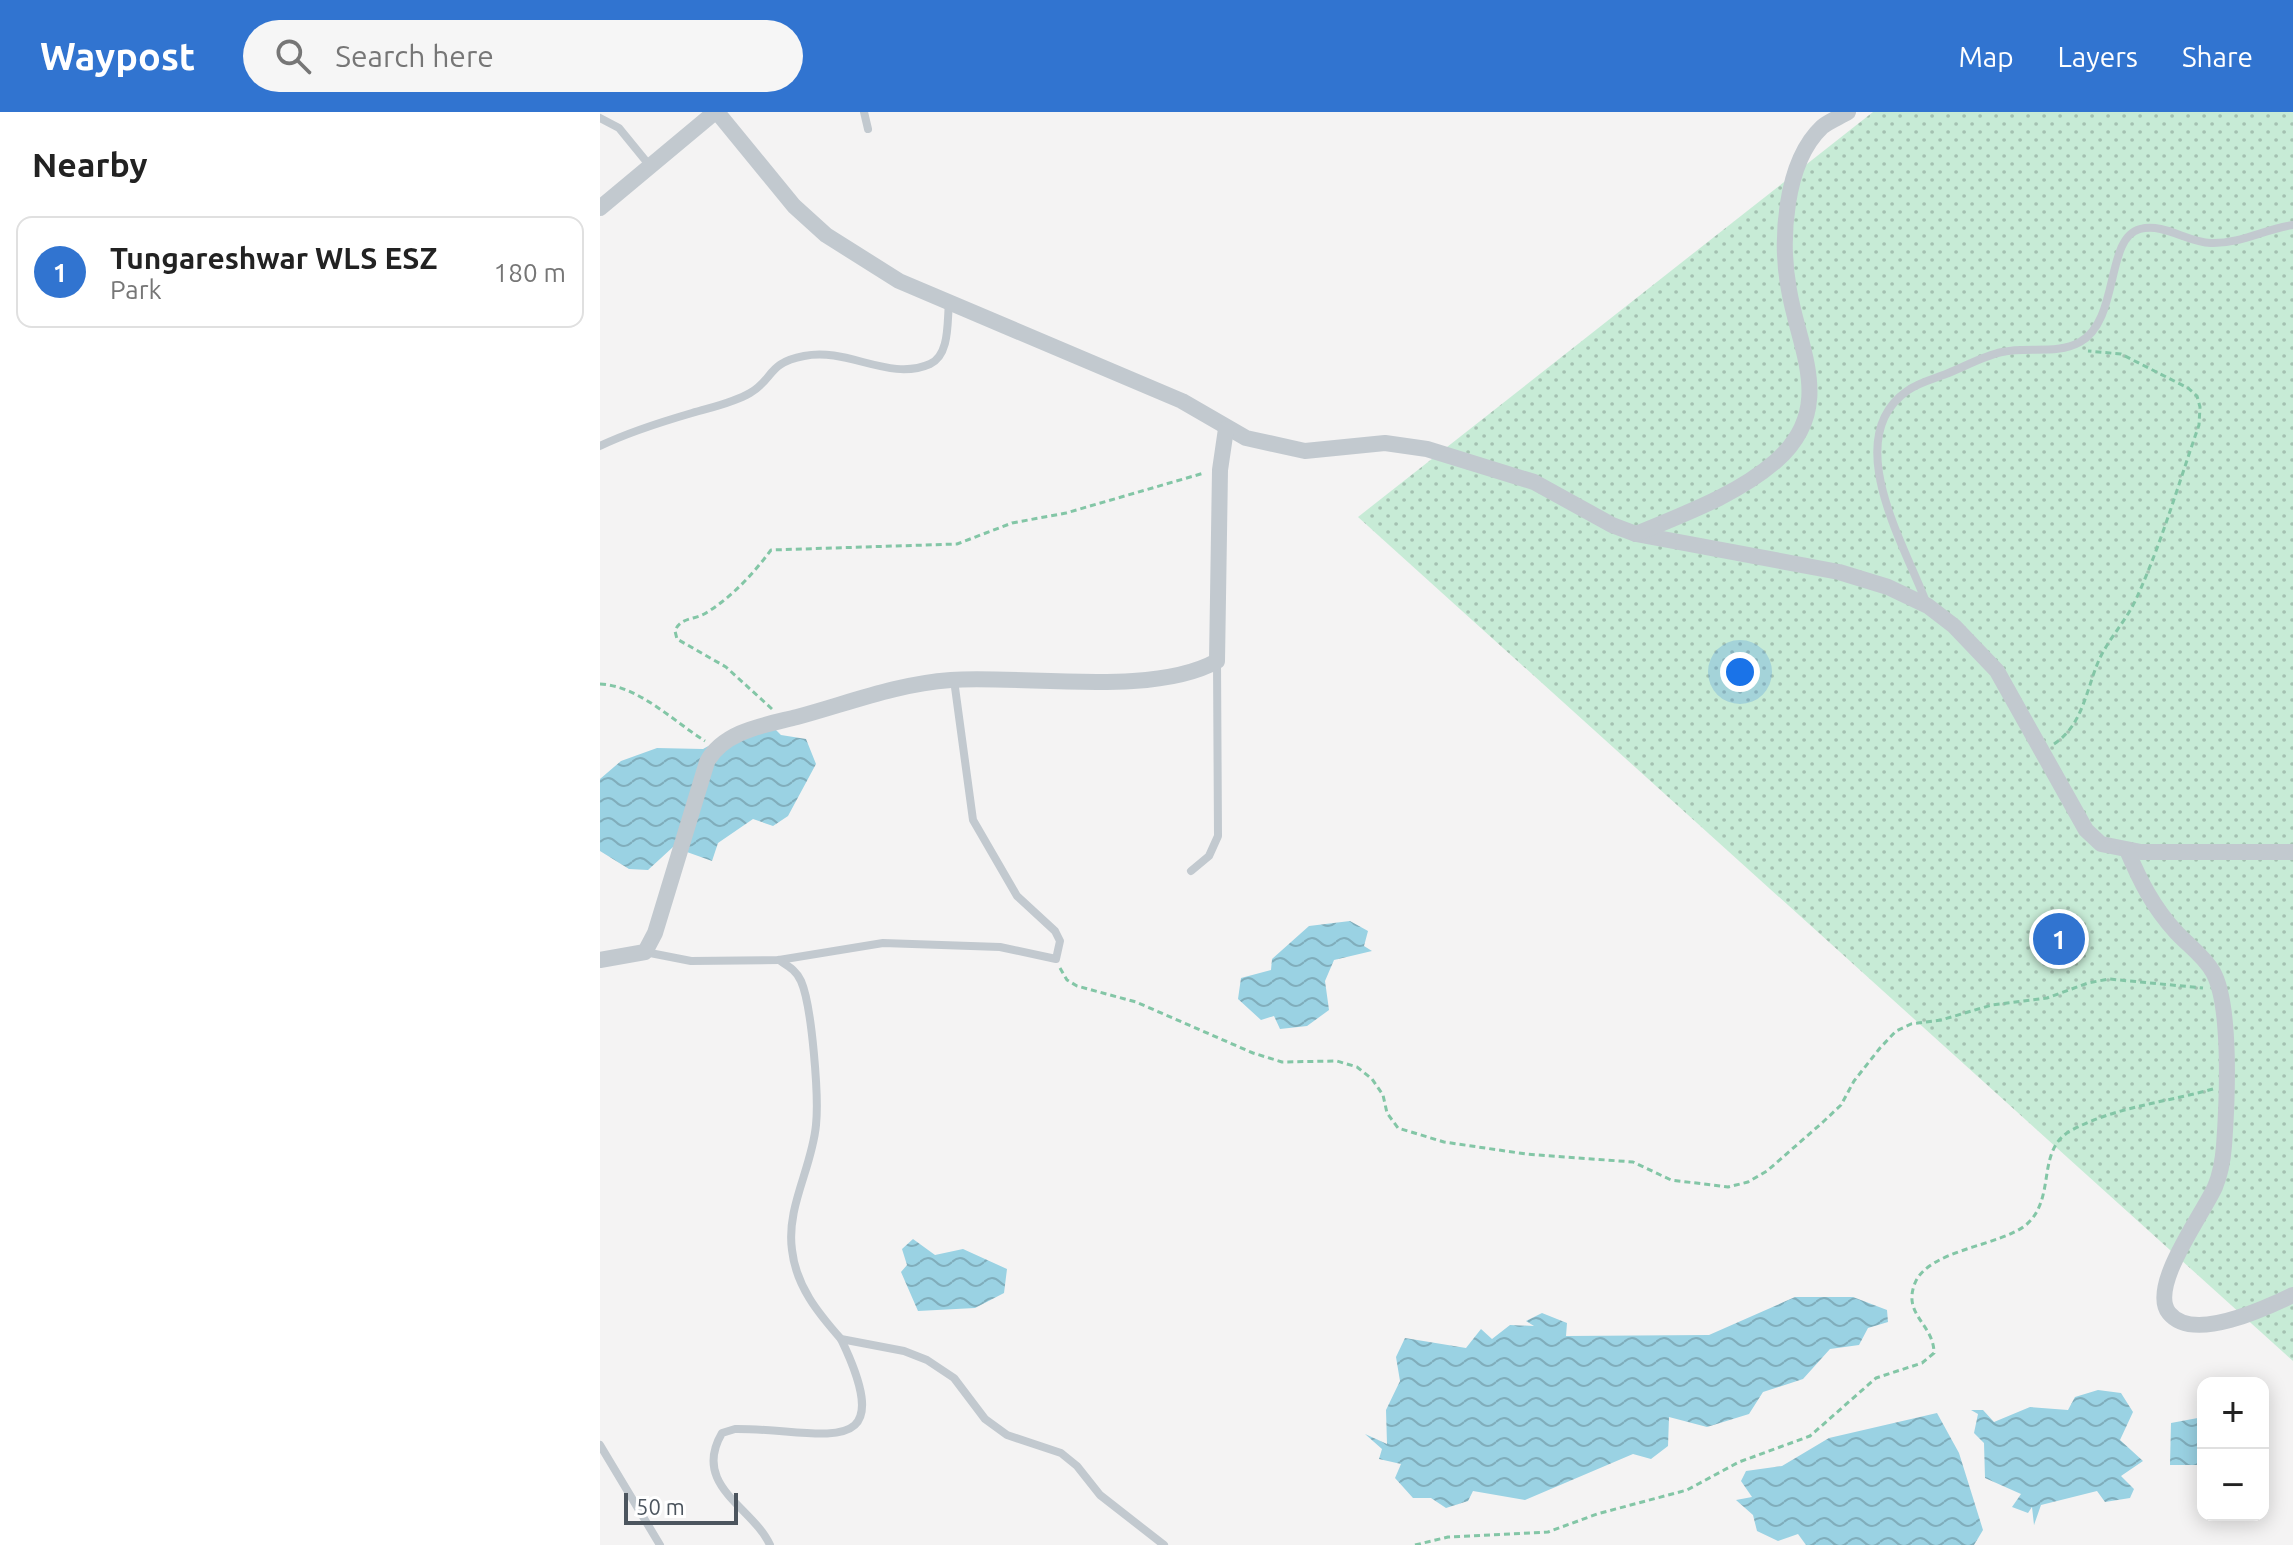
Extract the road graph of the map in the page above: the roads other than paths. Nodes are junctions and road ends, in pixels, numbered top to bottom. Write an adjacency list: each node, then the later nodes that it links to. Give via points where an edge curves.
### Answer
1 (716, 112): 6 (street); 9 (street, via 794,206 826,235 899,281)
2 (864, 112): 5 (lane)
3 (1848, 112): 12 (street, via 1822,127 1809,145 1788,205 1784,251 1789,292 1808,358 1810,393 1796,435 1778,460 1751,478 1711,502)
4 (600, 118): 6 (lane, via 619,128)
5 (868, 129)
6 (650, 166): 7 (street)
7 (600, 208)
8 (2293, 225): 13 (lane, via 2236,242 2208,243 2161,229 2139,229 2117,256 2109,304 2081,342 2002,352 1908,390 1890,407 1879,427 1876,467)
9 (949, 303): 10 (street, via 1182,401); 11 (lane, via 944,349 931,363 901,369 847,355 801,356 776,365 755,391 741,399)
10 (1226, 429): 12 (street, via 1287,450 1385,443 1427,449 1534,482); 14 (street, via 1220,470)
11 (600, 446)
12 (1636, 534): 13 (street, via 1839,572)
13 (1928, 606): 16 (street, via 1997,671 2092,838)
14 (1217, 661): 15 (street, via 1187,674 1143,679); 18 (lane, via 1218,836 1209,856)
15 (954, 680): 19 (street, via 894,686 754,728 715,747); 21 (lane, via 973,820 1024,906 1055,931 1060,941 1056,959 1000,947 883,943)
16 (2127, 850): 17 (street); 22 (street, via 2143,890 2177,934 2204,958 2219,988 2226,1058 2223,1150 2216,1184 2168,1272 2162,1293 2165,1307 2183,1322 2202,1325 2230,1321)
17 (2293, 852)
18 (1191, 871)
19 (645, 952): 20 (street); 21 (lane, via 691,961)
20 (600, 960)
21 (779, 960): 23 (lane, via 794,970 809,1010 817,1124 792,1221 791,1249 800,1285)
22 (2293, 1295)
23 (841, 1339): 26 (lane, via 865,1405 849,1430 833,1434 735,1429 722,1433 714,1446 714,1468 722,1486); 27 (lane, via 927,1360 954,1378 985,1419 1007,1435 1061,1453 1100,1495)
24 (600, 1445): 25 (lane)
25 (660, 1545)
26 (770, 1545)
27 (1164, 1545)

